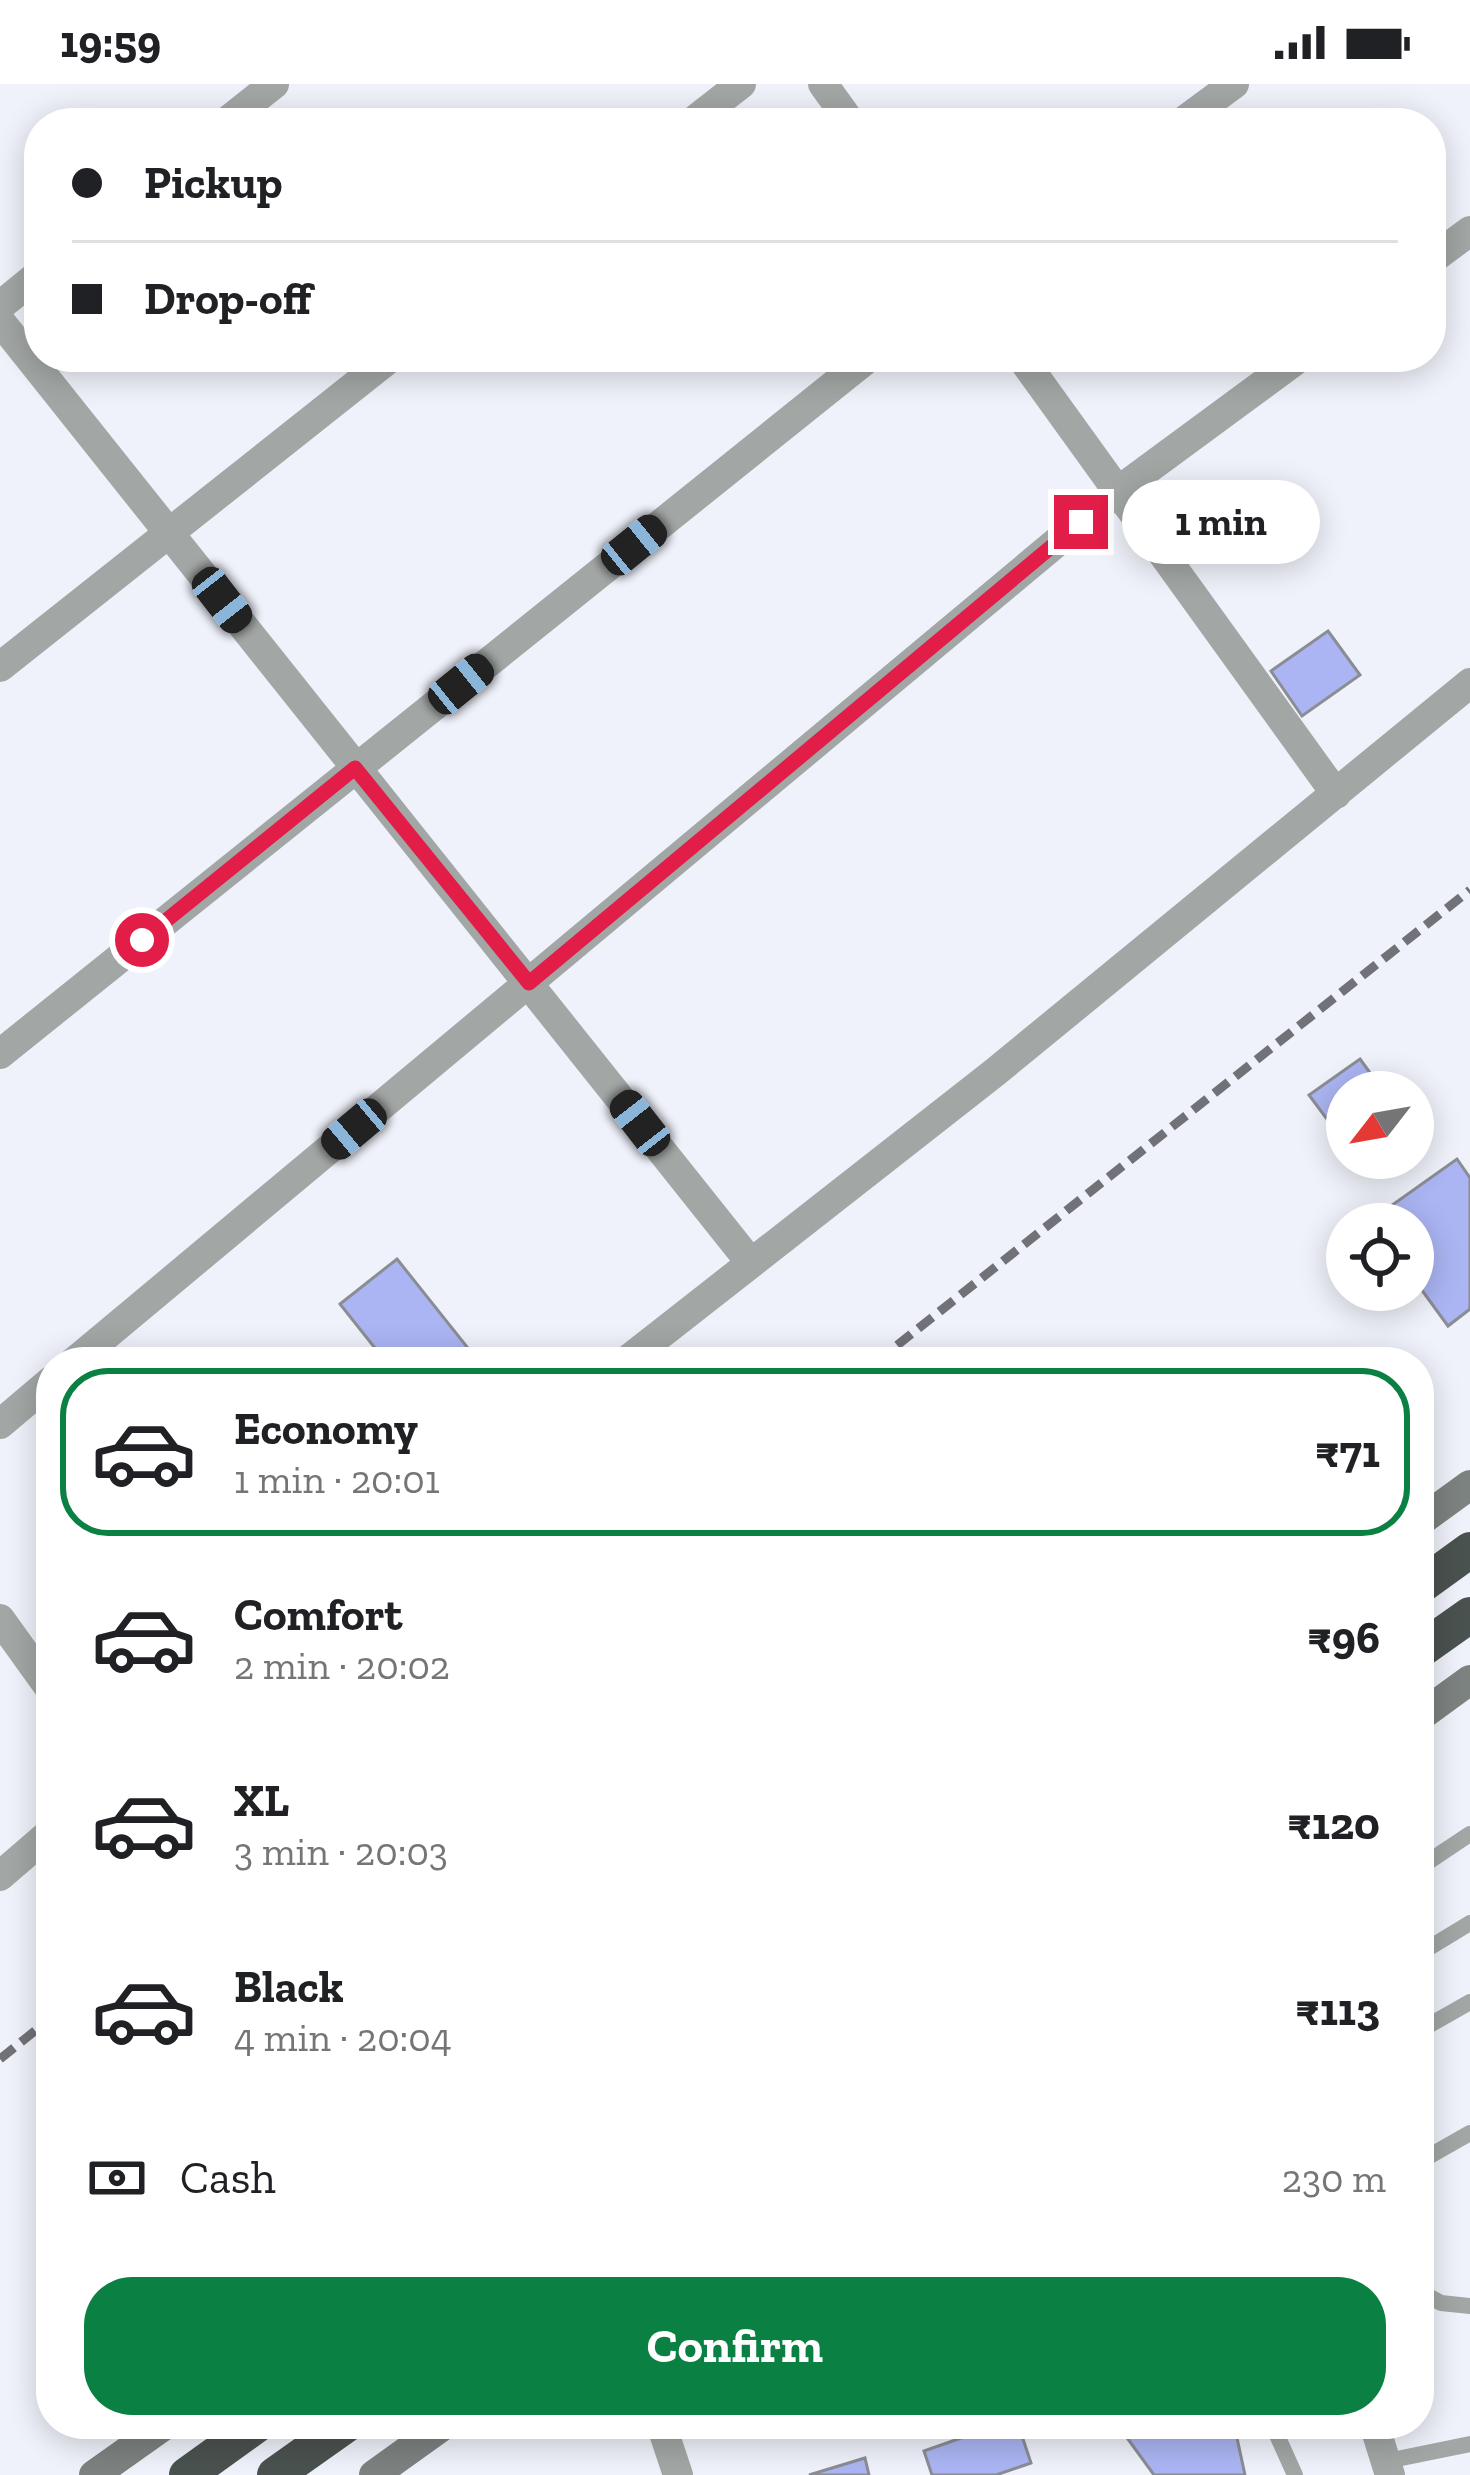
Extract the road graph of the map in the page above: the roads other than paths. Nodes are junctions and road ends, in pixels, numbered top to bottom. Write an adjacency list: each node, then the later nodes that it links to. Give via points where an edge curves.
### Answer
1 (274, 84): 4 (street)
2 (740, 84): 5 (street)
3 (1234, 84): 6 (street)
4 (244, 108)
5 (710, 108)
6 (1201, 108)
7 (24, 286): 8 (street)
8 (0, 306)
9 (0, 321): 10 (street)
10 (24, 351)
11 (41, 372): 17 (street)
12 (372, 372): 17 (street)
13 (850, 372): 20 (street)
14 (1032, 372): 16 (street)
15 (1280, 372): 16 (street)
16 (1118, 491): 21 (street); 22 (street)
17 (169, 533): 18 (street); 20 (street)
18 (0, 667)
19 (1470, 682): 21 (street)
20 (355, 768): 22 (street); 23 (street)
21 (1336, 794): 24 (street)
22 (529, 983): 24 (street); 25 (street)
23 (0, 1054)
24 (751, 1264): 26 (street)
25 (92, 1347)
26 (645, 1347)
27 (36, 1394): 28 (street)
28 (0, 1424)
29 (1470, 1485): 30 (street)
30 (1434, 1511)
31 (1470, 1550): 32 (highway)
32 (1434, 1576)
33 (1470, 1615): 35 (highway)
34 (5, 1633): 36 (street)
35 (1434, 1641)
36 (36, 1671)
37 (1470, 1680): 38 (street)
38 (1434, 1706)
39 (1470, 1834): 41 (lane)
40 (36, 1845): 42 (street)
41 (1434, 1858)
42 (0, 1876)
43 (1470, 1923): 44 (lane)
44 (1434, 1945)
45 (1470, 2002): 46 (lane)
46 (1434, 2022)
47 (1470, 2133): 48 (lane)
48 (1434, 2153)
49 (1434, 2299): 50 (lane)
50 (1470, 2306)
51 (145, 2439): 60 (street)
52 (237, 2439): 61 (highway)
53 (326, 2439): 62 (highway)
54 (424, 2439): 63 (street)
55 (666, 2439): 64 (street)
56 (1279, 2439): 65 (lane)
57 (1379, 2439): 59 (street)
58 (1470, 2444): 59 (lane)
59 (1389, 2468)
60 (94, 2475)
61 (187, 2475)
62 (275, 2475)
63 (374, 2475)
64 (677, 2475)
65 (1295, 2475)

